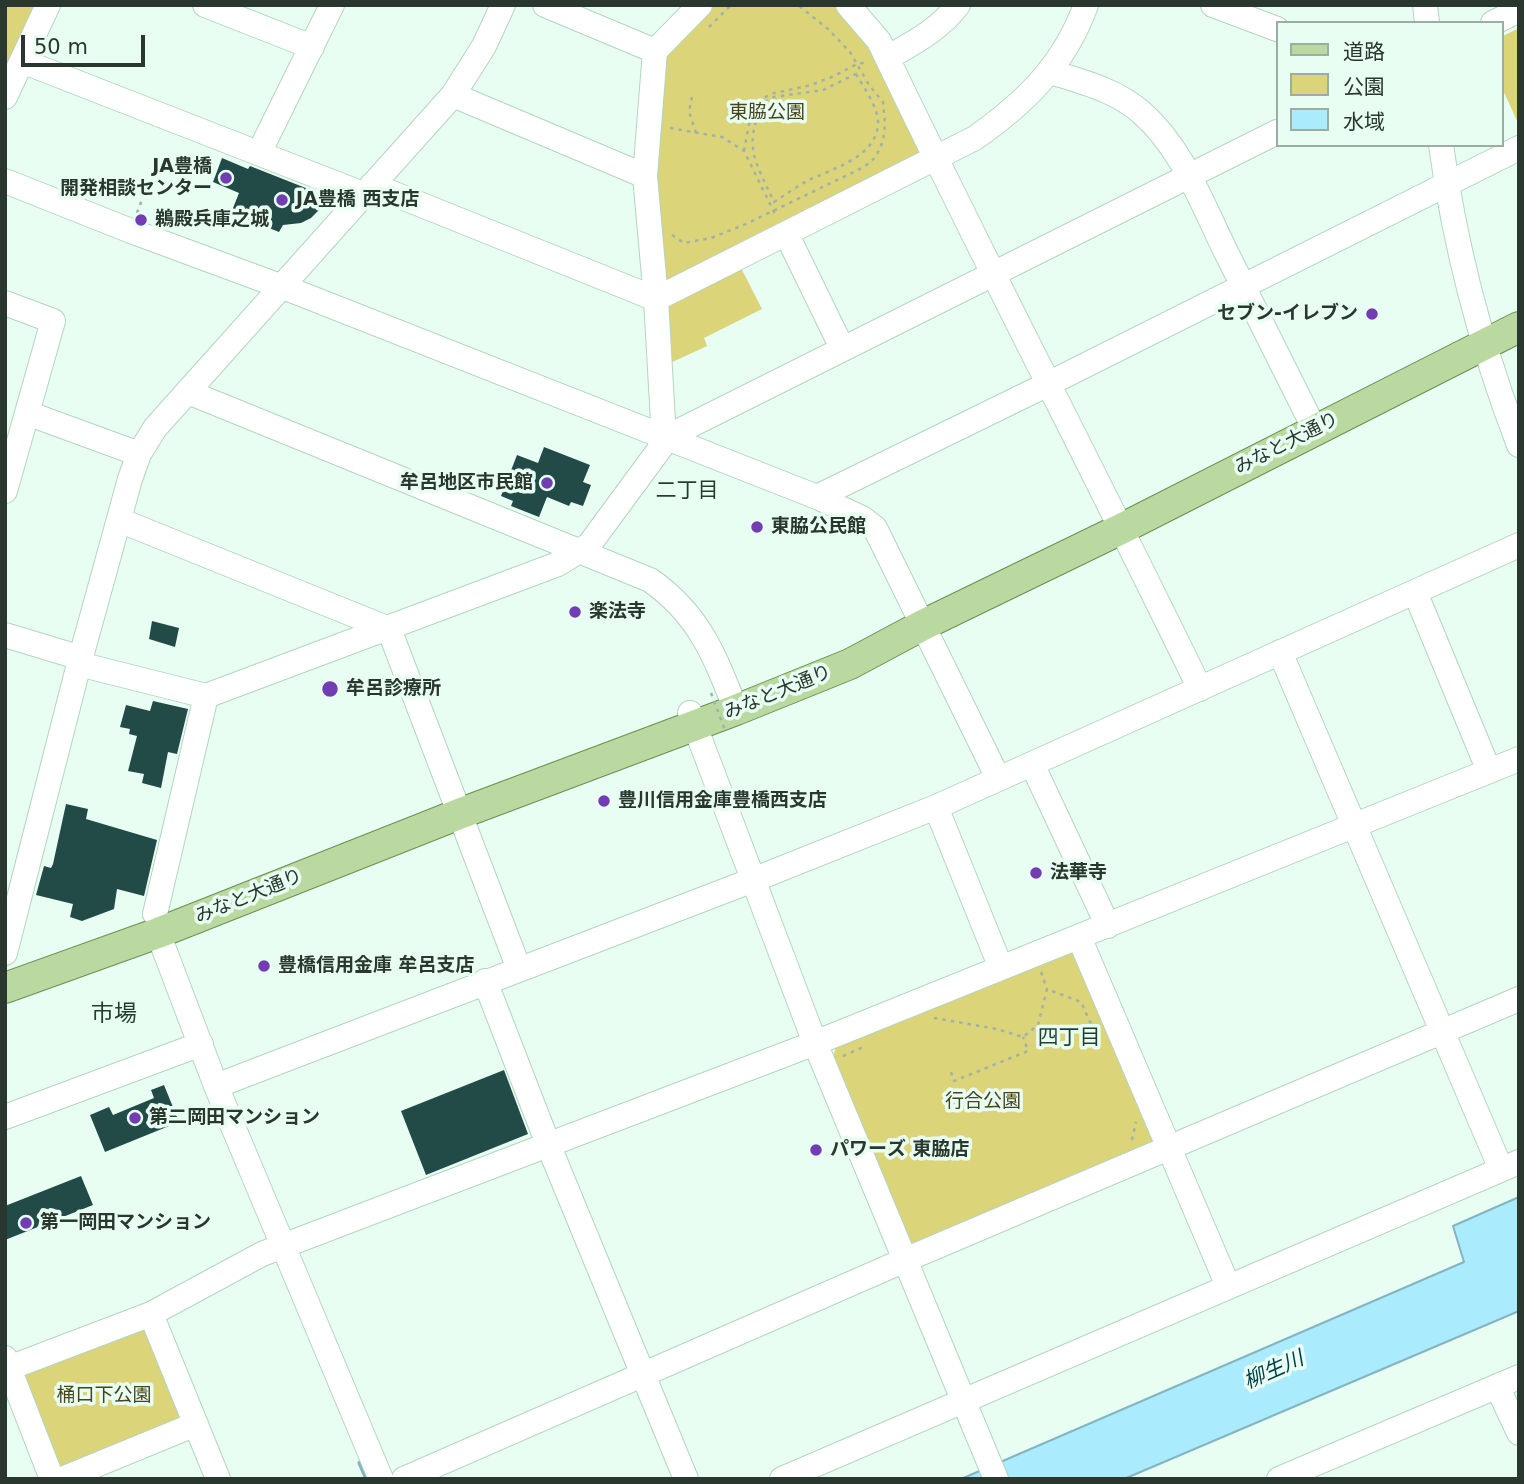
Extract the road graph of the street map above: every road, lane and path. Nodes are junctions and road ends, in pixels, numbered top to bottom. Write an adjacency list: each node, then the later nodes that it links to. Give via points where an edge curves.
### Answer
1 (48, 5): 19 (street)
2 (205, 5): 16 (street)
3 (332, 5): 16 (street)
4 (503, 5): 22 (street)
5 (545, 5): 17 (street)
6 (731, 5): 13 (path)
7 (798, 5): 20 (path, via 828,29)
8 (848, 5): 18 (street)
9 (958, 5): 18 (street, via 925,36)
10 (1086, 5): 21 (street, via 1074,36)
11 (1213, 5): 15 (street)
12 (1519, 10): 14 (street)
13 (704, 16): 17 (street)
14 (1497, 21)
15 (1276, 29)
16 (312, 47): 32 (street)
17 (655, 51): 34 (street)
18 (887, 58): 20 (path); 33 (street)
19 (22, 61): 23 (street); 32 (street)
20 (857, 64): 31 (path, via 758,102); 40 (path, via 883,102 883,141 876,157)
21 (1051, 72): 33 (street, via 1013,111); 35 (street, via 1109,91 1140,111 1165,136)
22 (453, 95): 34 (street); 38 (street)
23 (5, 97)
24 (692, 97): 25 (path, via 689,112)
25 (696, 133): 27 (path, via 666,127); 31 (path, via 722,137)
26 (1276, 133): 35 (street)
27 (666, 135)
28 (752, 138): 28 (path, via 763,103 822,90 856,75 875,108 878,125 864,151 774,202 752,154)
29 (1441, 147): 37 (street)
30 (1519, 148): 37 (street)
31 (744, 150): 40 (path)
32 (259, 153): 38 (street)
33 (937, 159): 43 (street); 44 (street)
34 (645, 176): 47 (street)
35 (1189, 177): 44 (street); 46 (street)
36 (5, 181): 45 (street)
37 (1447, 184): 46 (street); 51 (street)
38 (367, 190): 45 (street); 47 (street)
39 (144, 194): 41 (path)
40 (773, 211): 42 (path, via 711,238 684,243); 43 (path)
41 (136, 216)
42 (668, 232)
43 (787, 235): 47 (street); 52 (street)
44 (994, 274): 52 (street); 53 (street)
45 (282, 286): 54 (street); 57 (street)
46 (1243, 287): 53 (street); 56 (street)
47 (656, 299): 57 (street)
48 (5, 303): 55 (street, via 53,321)
49 (1519, 310): 51 (main road, みなと大通り)
50 (1519, 327): 51 (main road, みなと大通り)
51 (1482, 337): 56 (main road, みなと大通り); 58 (street)
52 (842, 348): 57 (street)
53 (1048, 384): 61 (street); 63 (street)
54 (188, 392): 59 (street, via 155,428); 65 (street)
55 (27, 413): 59 (street); 60 (street)
56 (1312, 424): 63 (main road, みなと大通り)
57 (667, 439): 61 (street); 65 (street, via 589,545)
58 (1519, 445)
59 (139, 454): 62 (street)
60 (5, 491)
61 (817, 497): 67 (street, via 862,517 875,528)
62 (119, 520): 68 (street); 71 (street)
63 (1119, 522): 67 (main road, みなと大通り); 72 (street)
64 (1519, 545): 66 (street)
65 (578, 551): 68 (street, via 558,564); 74 (street, via 650,580 671,594 699,628)
66 (1415, 592): 70 (street); 77 (street)
67 (920, 619): 74 (main road, みなと大通り); 78 (street)
68 (389, 629): 73 (street); 79 (street)
69 (5, 635): 71 (street)
70 (1280, 652): 72 (street); 81 (street)
71 (80, 661): 73 (street); 86 (street)
72 (1200, 689): 76 (street)
73 (206, 696): 83 (street)
74 (715, 711): 79 (main road, みなと大通り); 82 (street)
75 (1519, 759): 77 (street)
76 (1032, 764): 78 (street); 84 (street)
77 (1489, 771): 81 (street)
78 (998, 778): 80 (street)
79 (457, 807): 83 (main road, みなと大通り); 90 (street)
80 (936, 807): 82 (street); 88 (street)
81 (1353, 826): 84 (street); 97 (street)
82 (753, 880): 90 (street); 99 (street)
83 (156, 924): 89 (main road, みなと大通り); 92 (main road, みなと大通り); 101 (street)
84 (1108, 926): 85 (street)
85 (1079, 937): 88 (street); 109 (street)
86 (5, 953)
87 (1038, 962): 93 (path)
88 (1001, 968): 99 (street)
89 (5, 969)
90 (519, 969): 91 (street)
91 (485, 981): 104 (street); 107 (street)
92 (5, 988)
93 (1047, 989): 96 (path, via 1082,1002 1090,1023); 98 (path, via 1038,1025)
94 (1519, 999): 97 (street)
95 (935, 1018): 98 (path)
96 (1102, 1024)
97 (1441, 1032): 109 (street); 110 (street)
98 (1023, 1037): 103 (path, via 1028,1051 954,1081)
99 (815, 1043): 107 (street); 112 (street)
100 (875, 1043): 102 (path)
101 (201, 1044): 104 (street); 105 (street)
102 (839, 1057)
103 (951, 1072)
104 (216, 1086): 111 (street)
105 (5, 1117)
106 (1136, 1120): 108 (path)
107 (548, 1144): 111 (street); 116 (street)
108 (1131, 1144)
109 (1169, 1148): 112 (street); 113 (street)
110 (1510, 1166): 113 (street)
111 (284, 1245): 114 (street); 124 (street)
112 (905, 1260): 116 (street); 118 (street)
113 (1228, 1286): 118 (street)
114 (151, 1314): 115 (street); 119 (street)
115 (7, 1363): 121 (street)
116 (642, 1374): 125 (street); 126 (street)
117 (1508, 1382): 120 (street); 129 (street)
118 (964, 1402): 127 (street); 128 (street)
119 (196, 1424): 122 (street); 123 (street)
120 (1519, 1433)
121 (52, 1479)
122 (62, 1479)
123 (218, 1479)
124 (381, 1479)
125 (404, 1479)
126 (686, 1479)
127 (782, 1479)
128 (996, 1479)
129 (1279, 1479)

